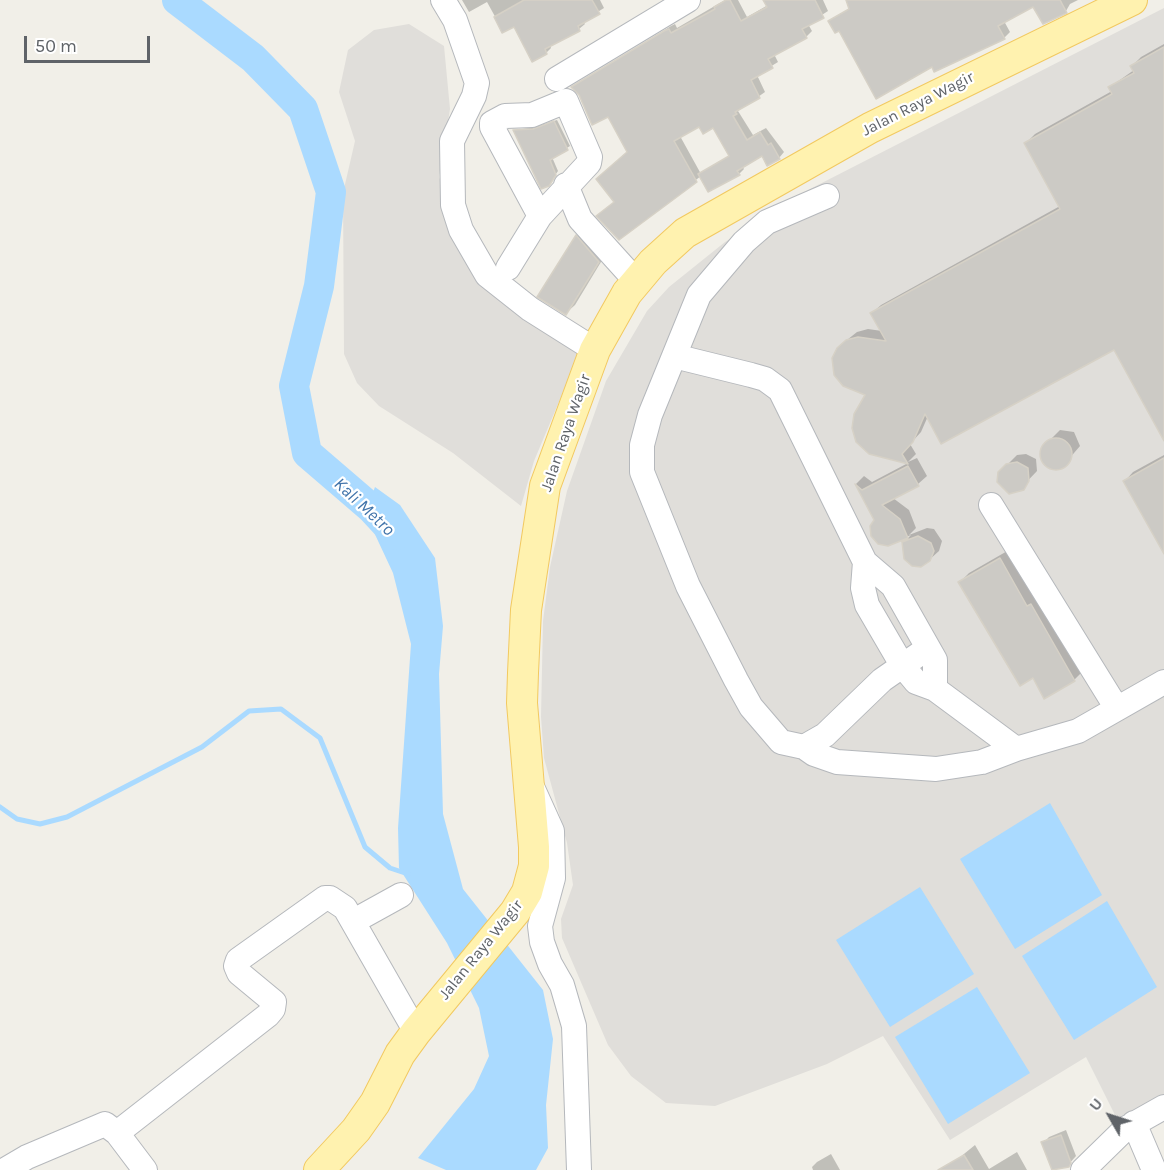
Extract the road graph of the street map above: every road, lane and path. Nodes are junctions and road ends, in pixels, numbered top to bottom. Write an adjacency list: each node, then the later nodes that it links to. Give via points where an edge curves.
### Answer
1 (443, 0): 11 (street, via 455,20 477,83 452,141 453,205 461,230 487,275 530,309)
2 (1132, 0): 10 (main road, Jalan Raya Wagir, via 948,89 804,165 685,233)
3 (680, 2): 4 (street)
4 (557, 79)
5 (566, 185): 7 (street); 7 (street, via 590,157 566,101 532,115 505,116 492,123); 8 (street)
6 (827, 196): 12 (street, via 767,222 744,242 699,295)
7 (545, 210): 8 (street); 9 (street)
8 (580, 219): 10 (street)
9 (508, 267)
10 (636, 281): 11 (main road, Jalan Raya Wagir)
11 (595, 350): 22 (main road, Jalan Raya Wagir, via 554,456 535,548 526,609 522,704)
12 (674, 356): 14 (street, via 765,379 780,390); 20 (street, via 650,415 642,445 642,472 688,586 751,707 781,742)
13 (991, 505): 19 (street)
14 (865, 562): 15 (street, via 893,586); 16 (street, via 863,588 867,605)
15 (928, 648): 16 (street); 18 (street, via 935,660)
16 (902, 665): 18 (street, via 916,682); 20 (street, via 825,735)
17 (1164, 682): 19 (street)
18 (935, 689): 21 (street)
19 (1116, 707): 21 (street, via 1078,731)
20 (804, 747): 21 (street, via 837,762 936,769 982,762)
21 (1016, 749)
22 (529, 782): 25 (main road, Jalan Raya Wagir, via 534,866 527,892); 32 (street, via 552,831 553,878 540,926 542,942 562,985 574,1026)
23 (401, 895): 24 (street)
24 (354, 921): 25 (street); 28 (street, via 338,901 325,898 242,956 236,966 239,973 274,1002 273,1009)
25 (416, 1032): 31 (main road, Jalan Raya Wagir, via 375,1103)
26 (1164, 1107): 27 (street)
27 (1134, 1123): 33 (street); 34 (street)
28 (117, 1133): 29 (street, via 110,1126 100,1125); 30 (street)
29 (5, 1170)
30 (145, 1170)
31 (319, 1170)
32 (579, 1170)
33 (1083, 1170)
34 (1154, 1170)

